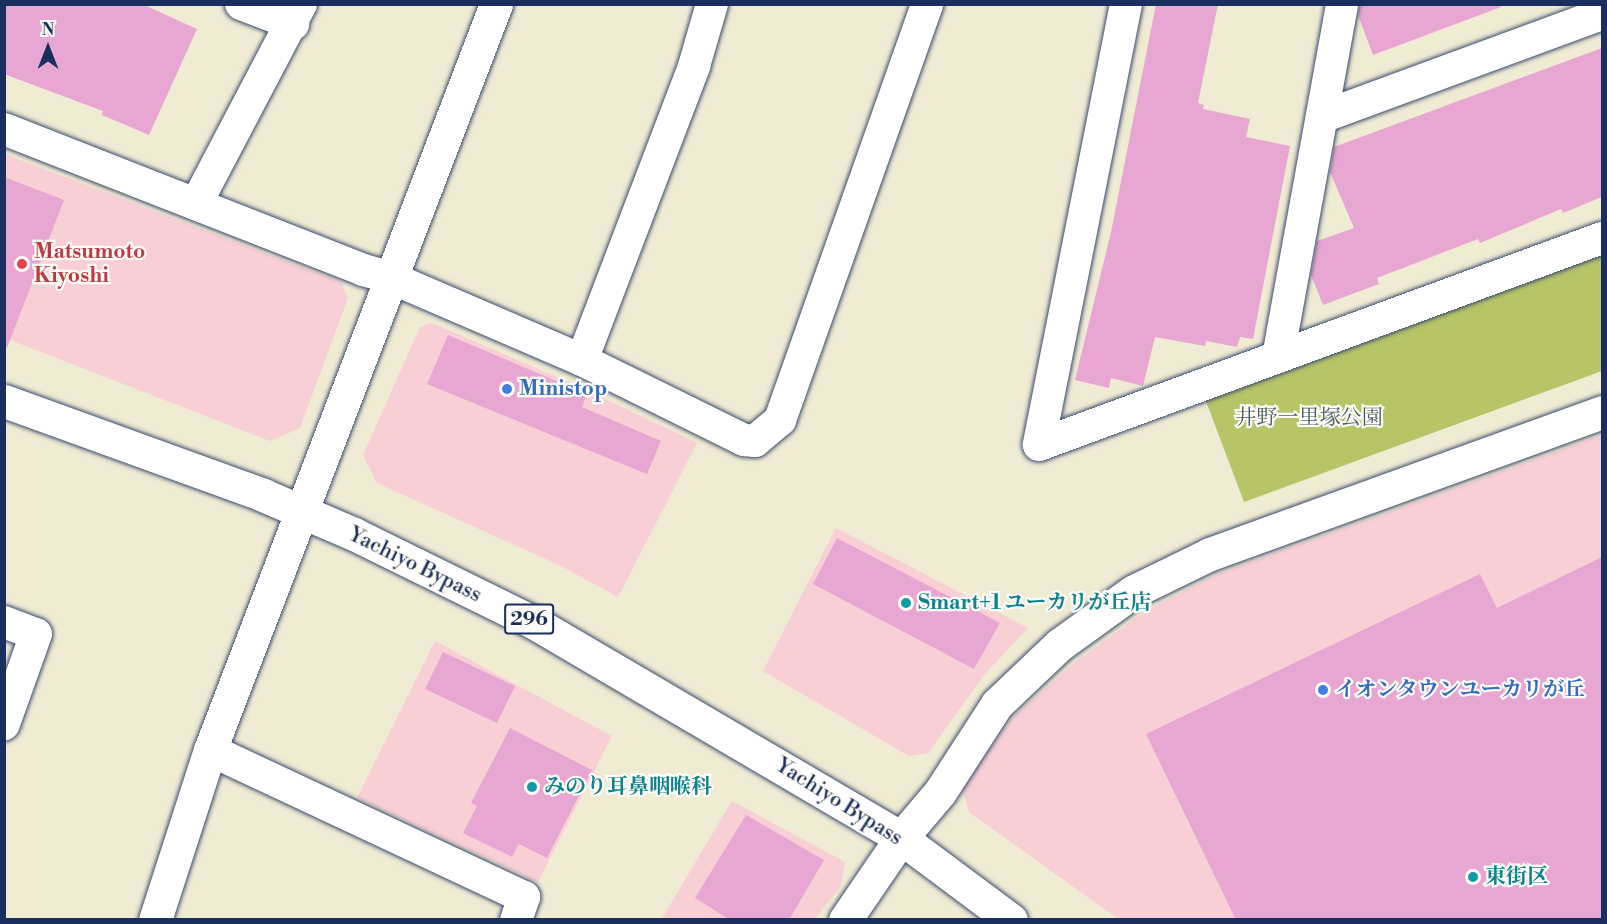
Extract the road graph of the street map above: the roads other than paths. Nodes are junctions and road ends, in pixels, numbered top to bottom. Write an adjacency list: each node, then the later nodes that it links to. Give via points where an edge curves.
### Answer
1 (241, 4): 7 (street)
2 (495, 4): 13 (main road)
3 (712, 4): 15 (street, via 694,66)
4 (927, 4): 15 (street, via 861,196 780,420 773,430 755,441 744,440)
5 (1126, 4): 14 (street, via 1039,445)
6 (1342, 4): 9 (street)
7 (297, 14): 11 (street)
8 (1602, 14): 9 (street)
9 (1322, 117): 14 (street)
10 (4, 129): 11 (street)
11 (196, 204): 13 (street)
12 (1602, 238): 14 (street)
13 (389, 277): 15 (street); 18 (main road)
14 (1278, 357)
15 (582, 360)
16 (4, 401): 18 (main road, Yachiyo Bypass / 296)
17 (1602, 412): 22 (main road, via 1210,554 1134,591 1059,645 998,704 940,792)
18 (303, 513): 21 (main road); 22 (main road, Yachiyo Bypass / 296, via 536,622)
19 (4, 622): 20 (street, via 36,634)
20 (4, 724)
21 (210, 750): 23 (main road); 24 (street, via 524,897)
22 (900, 838): 25 (main road); 26 (main road, Yachiyo Bypass / 296)
23 (155, 920)
24 (516, 920)
25 (845, 920)
26 (1011, 920)

